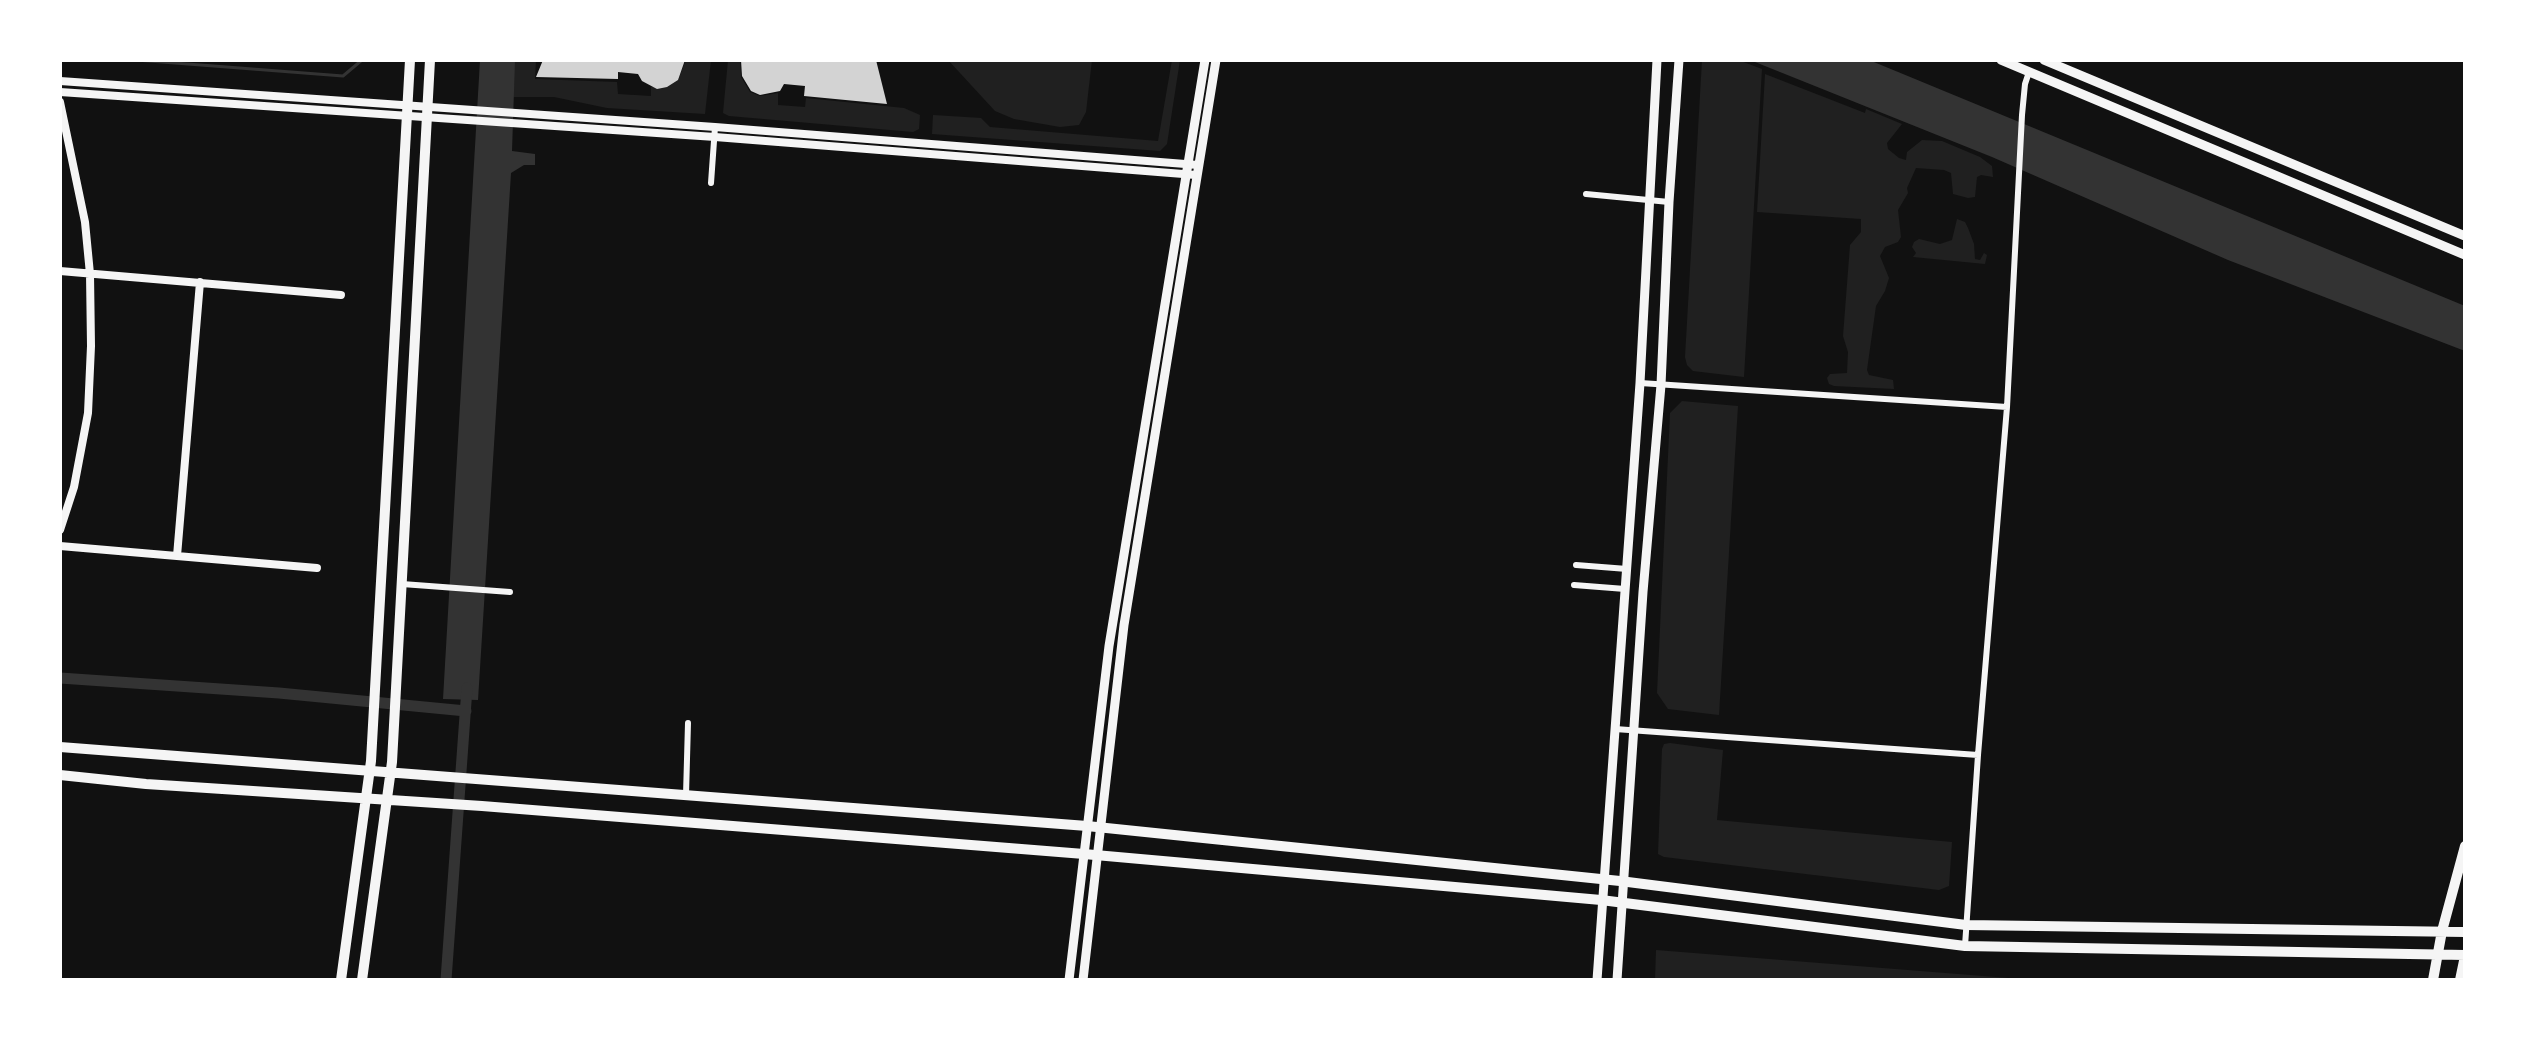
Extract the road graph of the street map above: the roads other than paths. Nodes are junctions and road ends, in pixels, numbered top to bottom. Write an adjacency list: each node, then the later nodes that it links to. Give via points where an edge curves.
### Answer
1 (410, 60): 13 (main road)
2 (430, 60): 14 (main road)
3 (1205, 60): 17 (main road)
4 (1216, 60): 17 (main road)
5 (1657, 60): 20 (main road)
6 (1679, 60): 21 (main road)
7 (2001, 60): 9 (main road)
8 (2044, 60): 22 (main road)
9 (2029, 72): 23 (main road); 30 (street, via 2022,115)
10 (60, 81): 13 (street)
11 (60, 92): 13 (street)
12 (60, 102): 25 (street, via 85,222)
13 (407, 110): 14 (street); 46 (main road)
14 (427, 112): 15 (street, via 474,109); 16 (street, via 516,124); 37 (main road)
15 (715, 127): 16 (street); 17 (street)
16 (715, 137): 17 (street); 18 (street)
17 (1192, 170): 52 (main road, via 1109,646); 53 (main road, via 1124,625)
18 (712, 180)
19 (1586, 194): 20 (street)
20 (1649, 201): 21 (street); 28 (main road)
21 (1669, 202): 29 (main road)
22 (2465, 236)
23 (2465, 255)
24 (60, 271): 25 (street)
25 (90, 274): 26 (street); 31 (street, via 88,413)
26 (200, 282): 27 (street); 33 (street)
27 (341, 295)
28 (1640, 383): 29 (street); 36 (main road)
29 (1661, 385): 30 (street); 43 (main road)
30 (2007, 407): 45 (street)
31 (60, 530)
32 (60, 546): 33 (street)
33 (177, 556): 35 (street)
34 (1576, 565): 36 (street)
35 (317, 568)
36 (1627, 569): 39 (main road)
37 (402, 584): 40 (street); 47 (main road)
38 (1574, 585): 39 (street)
39 (1625, 589): 42 (main road)
40 (510, 592)
41 (688, 723): 49 (street)
42 (1615, 729): 43 (street); 57 (main road)
43 (1635, 732): 45 (street); 58 (main road)
44 (60, 747): 46 (main road)
45 (1978, 755): 61 (street)
46 (370, 772): 47 (main road); 50 (main road)
47 (391, 774): 49 (main road); 51 (main road)
48 (60, 775): 50 (main road)
49 (686, 795): 52 (main road)
50 (366, 799): 51 (main road); 67 (main road)
51 (387, 801): 55 (main road); 68 (main road)
52 (1087, 826): 53 (main road); 55 (main road)
53 (1102, 828): 56 (main road); 57 (main road)
54 (2465, 846): 62 (main road)
55 (1084, 854): 56 (main road); 69 (main road)
56 (1098, 855): 59 (main road); 70 (main road)
57 (1603, 879): 58 (main road); 59 (main road)
58 (1623, 882): 60 (main road); 61 (main road)
59 (1601, 900): 60 (main road); 71 (main road)
60 (1621, 904): 64 (main road); 72 (main road)
61 (1966, 925): 62 (main road); 64 (street)
62 (2442, 931): 63 (main road); 65 (main road)
63 (2465, 932)
64 (1965, 946): 65 (main road)
65 (2438, 955): 66 (main road); 73 (main road)
66 (2465, 955): 74 (main road)
67 (341, 980)
68 (362, 980)
69 (1069, 980)
70 (1083, 980)
71 (1597, 980)
72 (1617, 980)
73 (2433, 980)
74 (2460, 980)

